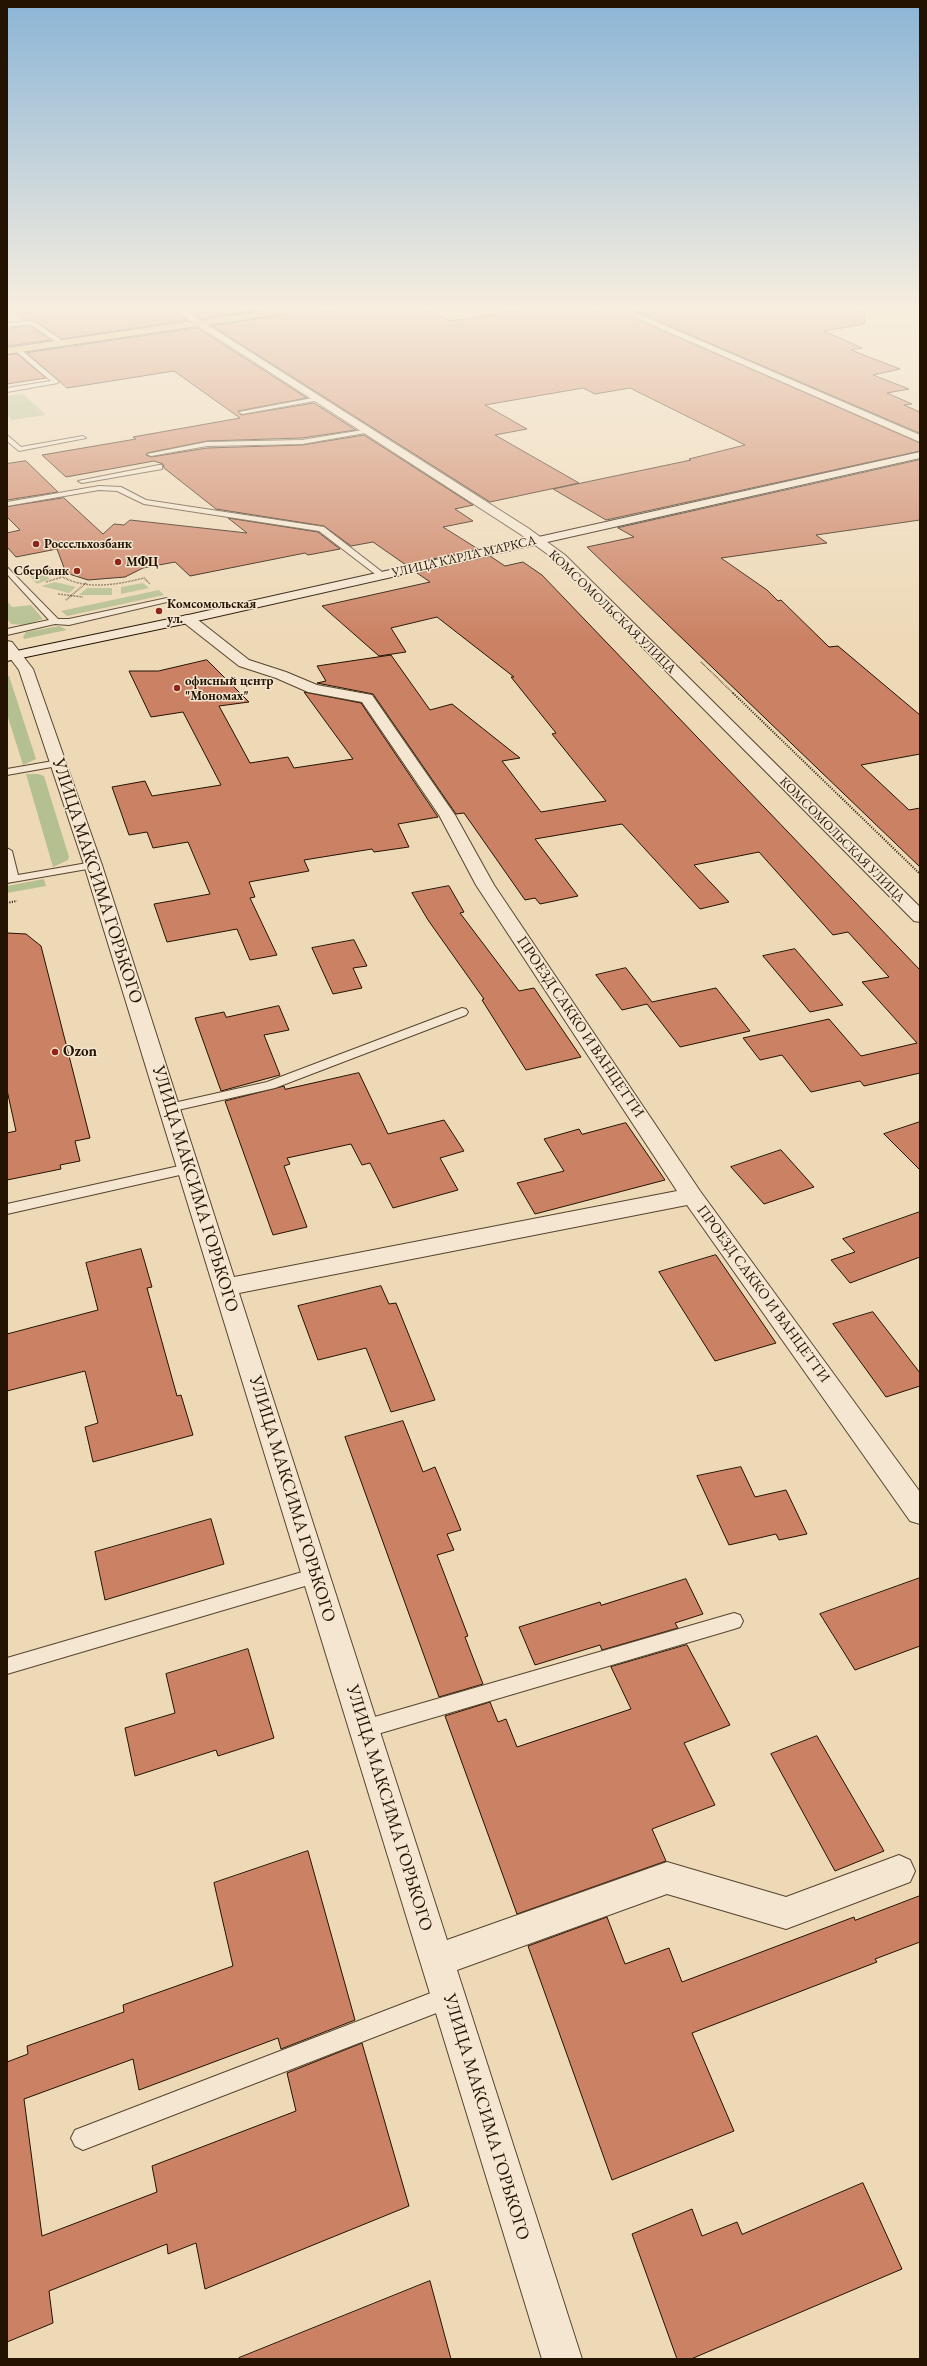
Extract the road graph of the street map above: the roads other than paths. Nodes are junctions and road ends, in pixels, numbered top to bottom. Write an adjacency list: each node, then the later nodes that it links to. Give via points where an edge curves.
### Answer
1 (351, 420): 3 (street, КОМСОМОЛЬСКАЯ УЛИЦА)
2 (877, 420): 6 (street)
3 (369, 432): 7 (lane, via 302,442 207,444); 12 (street, КОМСОМОЛЬСКАЯ УЛИЦА)
4 (7, 436): 5 (lane, via 19,448)
5 (83, 438)
6 (920, 439)
7 (151, 454)
8 (920, 455): 12 (street, УЛИЦА КАРЛА МАРКСА)
9 (158, 467): 10 (lane)
10 (75, 482)
11 (7, 504): 14 (lane, via 99,488 118,488 144,502 322,529)
12 (537, 541): 14 (street, УЛИЦА КАРЛА МАРКСА); 24 (street, КОМСОМОЛЬСКАЯ УЛИЦА, via 561,558)
13 (7, 569): 17 (lane)
14 (382, 575): 16 (street, УЛИЦА КАРЛА МАРКСА)
15 (167, 601): 17 (lane, via 69,622)
16 (188, 619): 18 (street, УЛИЦА КАРЛА МАРКСА); 28 (street, ПРОЕЗД САККО И ВАНЦЕТТИ, via 244,664 281,675 313,690 367,698 447,815 485,885)
17 (55, 621): 18 (lane)
18 (9, 647): 19 (street, УЛИЦА МАКСИМА ГОРЬКОГО, via 26,669)
19 (59, 763): 20 (lane); 22 (street, УЛИЦА МАКСИМА ГОРЬКОГО)
20 (7, 772)
21 (7, 851): 23 (lane)
22 (93, 865): 23 (lane); 26 (street, УЛИЦА МАКСИМА ГОРЬКОГО)
23 (10, 879)
24 (920, 917)
25 (462, 1012): 26 (lane, via 270,1085)
26 (169, 1108): 27 (street, УЛИЦА МАКСИМА ГОРЬКОГО)
27 (188, 1169): 29 (lane); 30 (street, УЛИЦА МАКСИМА ГОРЬКОГО)
28 (692, 1196): 30 (street); 31 (street, ПРОЕЗД САККО И ВАНЦЕТТИ)
29 (7, 1209)
30 (226, 1287): 32 (street, УЛИЦА МАКСИМА ГОРЬКОГО)
31 (920, 1513)
32 (316, 1576): 34 (lane); 35 (street, УЛИЦА МАКСИМА ГОРЬКОГО)
33 (734, 1621): 35 (lane)
34 (7, 1666)
35 (364, 1729): 37 (street, УЛИЦА МАКСИМА ГОРЬКОГО)
36 (899, 1870): 37 (street, via 786,1913 667,1878)
37 (437, 1960): 38 (street, УЛИЦА МАКСИМА ГОРЬКОГО)
38 (449, 1996): 39 (lane); 40 (street, УЛИЦА МАКСИМА ГОРЬКОГО)
39 (83, 2138)
40 (562, 2359)

